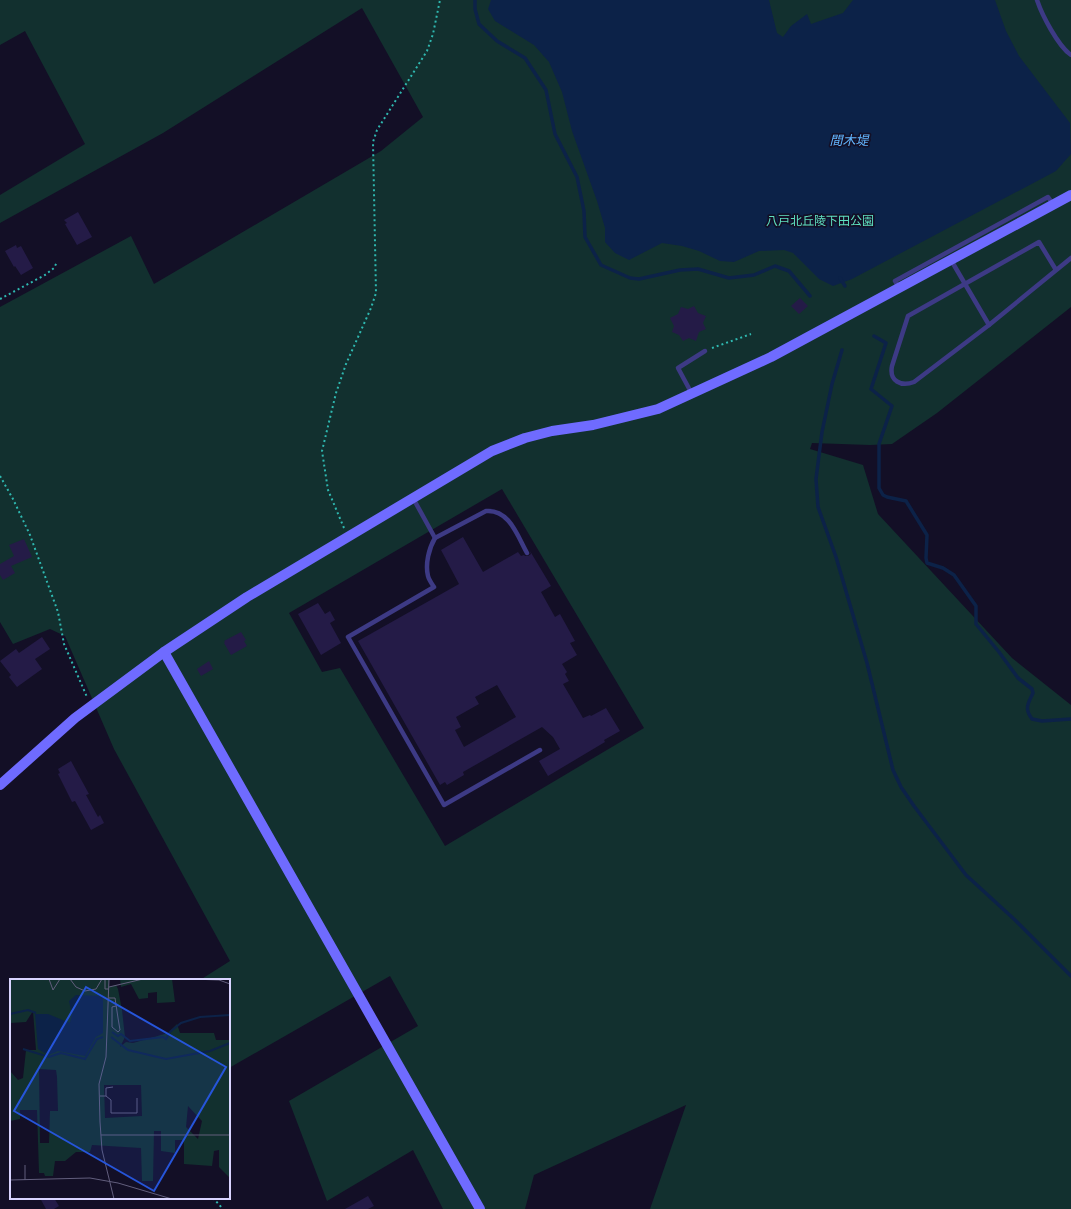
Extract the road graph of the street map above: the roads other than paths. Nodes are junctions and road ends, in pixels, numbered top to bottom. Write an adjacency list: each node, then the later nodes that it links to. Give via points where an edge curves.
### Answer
1 (1037, 0): 2 (lane, via 1053,32 1066,52)
2 (1071, 55)
3 (1071, 196): 4 (street)
4 (1053, 205): 6 (street); 9 (lane, via 1048,197 895,281)
5 (1071, 258): 7 (lane)
6 (951, 260): 8 (lane); 9 (street)
7 (1056, 270): 8 (lane, via 1039,242); 10 (lane)
8 (966, 284): 10 (lane); 10 (lane, via 908,316 890,372 899,383 906,385 914,382)
9 (899, 288): 12 (street, via 771,357)
10 (989, 325)
11 (705, 351): 12 (lane, via 678,368)
12 (692, 394): 13 (street, via 658,409 525,438 492,451)
13 (413, 498): 14 (lane); 16 (street, via 247,598)
14 (435, 538): 15 (lane, via 486,511 493,510 508,519); 17 (lane, via 428,561 428,575 434,587 348,637 444,805)
15 (527, 553)
16 (164, 652): 18 (street, via 75,718); 19 (street)
17 (540, 750)
18 (0, 784)
19 (480, 1209)

